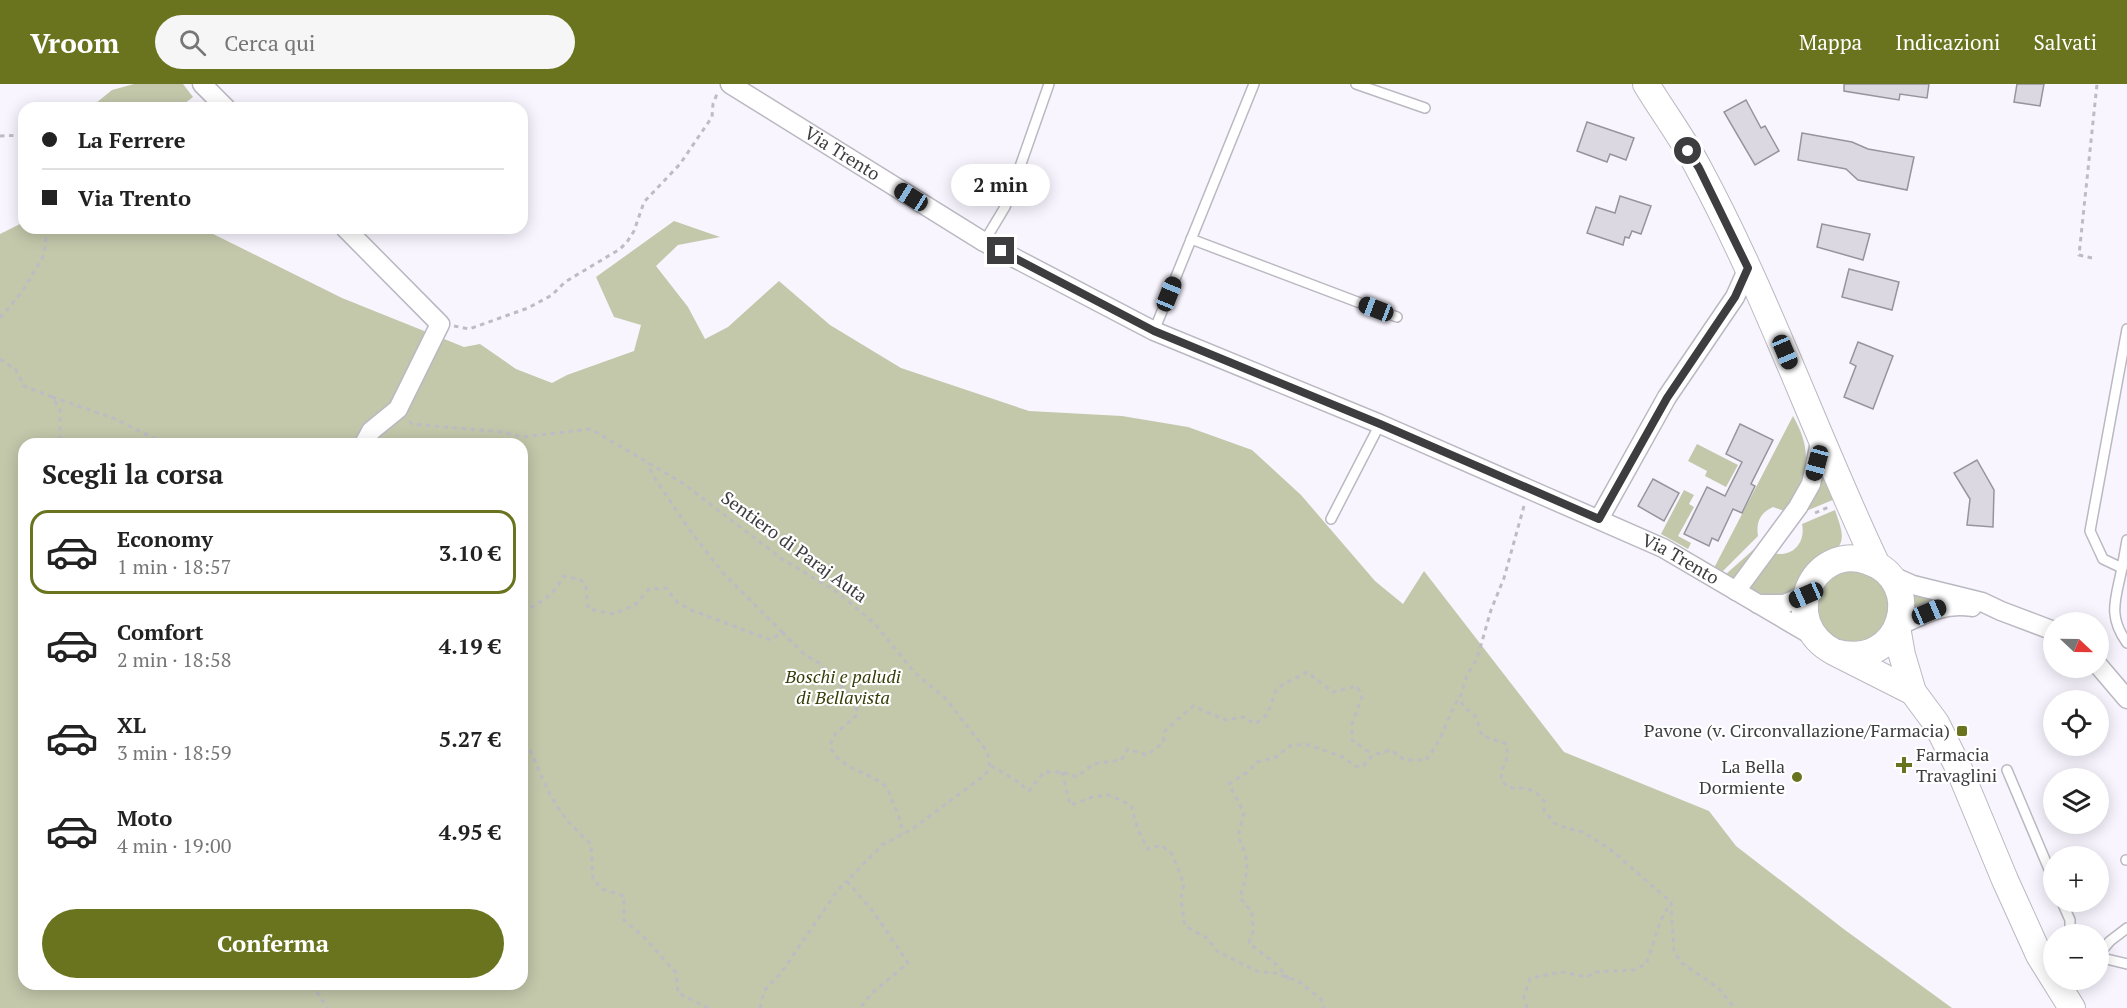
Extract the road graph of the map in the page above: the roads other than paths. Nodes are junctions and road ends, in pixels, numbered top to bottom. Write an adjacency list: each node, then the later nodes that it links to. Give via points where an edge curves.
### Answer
1 (202, 84): 7 (street)
2 (1049, 84): 11 (lane, via 1016,181)
3 (1254, 84): 10 (lane)
4 (1356, 84): 8 (lane)
5 (1646, 84): 12 (main road, via 1699,168)
6 (724, 89): 11 (street, Via Trento)
7 (220, 102)
8 (1425, 108)
9 (351, 234): 17 (street, via 440,324 398,410)
10 (1191, 239): 13 (lane); 15 (lane)
11 (984, 242): 15 (street, Via Trento)
12 (1748, 268): 18 (main road); 21 (street, via 1735,297 1667,398)
13 (1397, 317)
14 (2127, 329): 24 (lane, via 2090,531 2103,559)
15 (1154, 331): 16 (street, Via Trento)
16 (1380, 424): 20 (lane); 21 (street, Via Trento)
17 (367, 438)
18 (1821, 438): 19 (main road); 26 (street, via 1811,484 1803,499)
19 (1846, 500): 23 (main road, via 1851,533); 25 (main road)
20 (1330, 519)
21 (1599, 519): 26 (street, Via Trento, via 1663,548)
22 (2127, 540): 24 (lane)
23 (1838, 561): 25 (main road, via 1857,559); 27 (main road, via 1817,574)
24 (2122, 568): 33 (lane, via 2113,612)
25 (1882, 569): 29 (street, via 1913,585 1982,602); 30 (main road, via 1899,594)
26 (1736, 591): 28 (street, Via Trento)
27 (1806, 595): 28 (street, via 1784,604); 32 (main road, via 1805,616)
28 (1758, 604): 32 (street, Via Trento)
29 (2001, 612): 30 (street, via 1958,604 1940,607); 31 (street)
30 (1897, 627): 34 (main road, via 1886,642 1870,653 1846,656); 36 (main road)
31 (2043, 627)
32 (1813, 636): 34 (main road)
33 (2127, 643)
34 (1834, 652): 36 (main road)
35 (2109, 678): 37 (street)
36 (1913, 692): 44 (main road, via 1936,723 2005,880)
37 (2127, 699)
38 (2007, 770): 39 (lane)
39 (2043, 855)
40 (2127, 928): 41 (lane)
41 (2109, 942)
42 (2109, 959): 43 (lane)
43 (2127, 964)
44 (2072, 1008)

